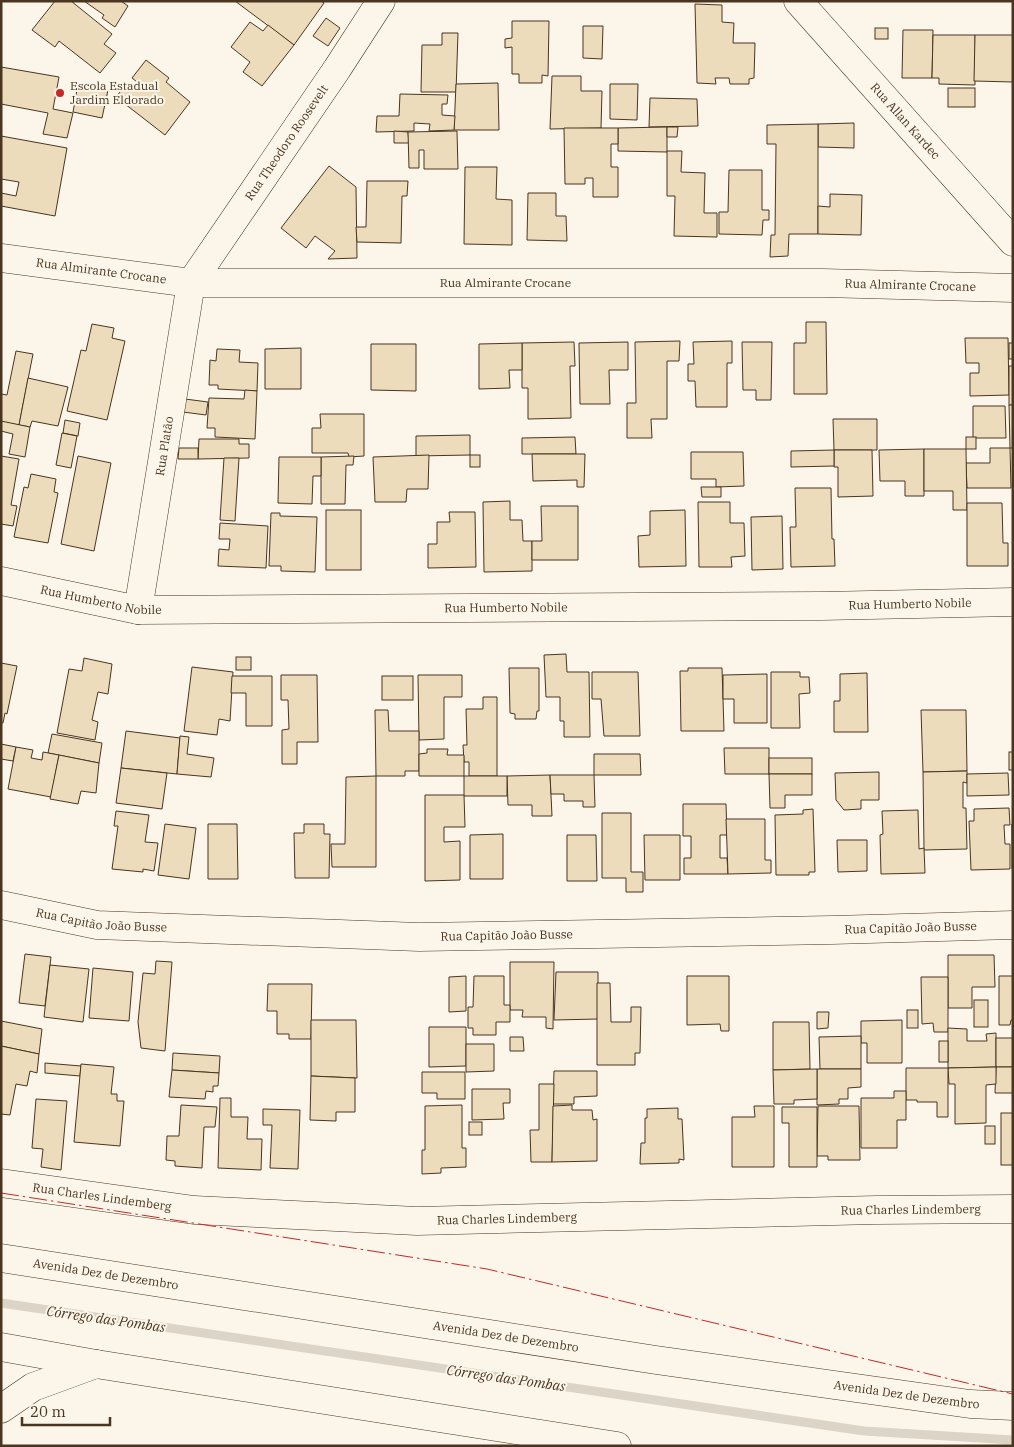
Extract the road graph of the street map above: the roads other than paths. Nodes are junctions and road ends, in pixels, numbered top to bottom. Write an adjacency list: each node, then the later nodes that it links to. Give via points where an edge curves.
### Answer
1 (381, 1): 5 (main road, Rua Theodoro Roosevelt)
2 (798, 1): 3 (main road, Rua Allan Kardec)
3 (1013, 242)
4 (1, 258): 5 (main road, Rua Almirante Crocane)
5 (191, 283): 6 (main road, Rua Almirante Crocane, via 823,282); 9 (main road, Rua Platão)
6 (1013, 288)
7 (1, 581): 9 (main road, Rua Humberto Nobile)
8 (1013, 602): 9 (main road, Rua Humberto Nobile)
9 (138, 610)
10 (1, 905): 11 (main road, Rua Capitão João Busse, via 97,925 419,937)
11 (1013, 925)
12 (1, 1183): 13 (main road, Rua Charles Lindemberg, via 194,1210 418,1221)
13 (1013, 1209)
14 (1, 1258): 17 (main road, Avenida Dez de Dezembro, via 656,1360 970,1404)
15 (1, 1347): 16 (main road)
16 (96, 1364): 18 (main road, via 33,1387); 19 (main road)
17 (1013, 1406)
18 (1, 1409)
19 (617, 1446)

